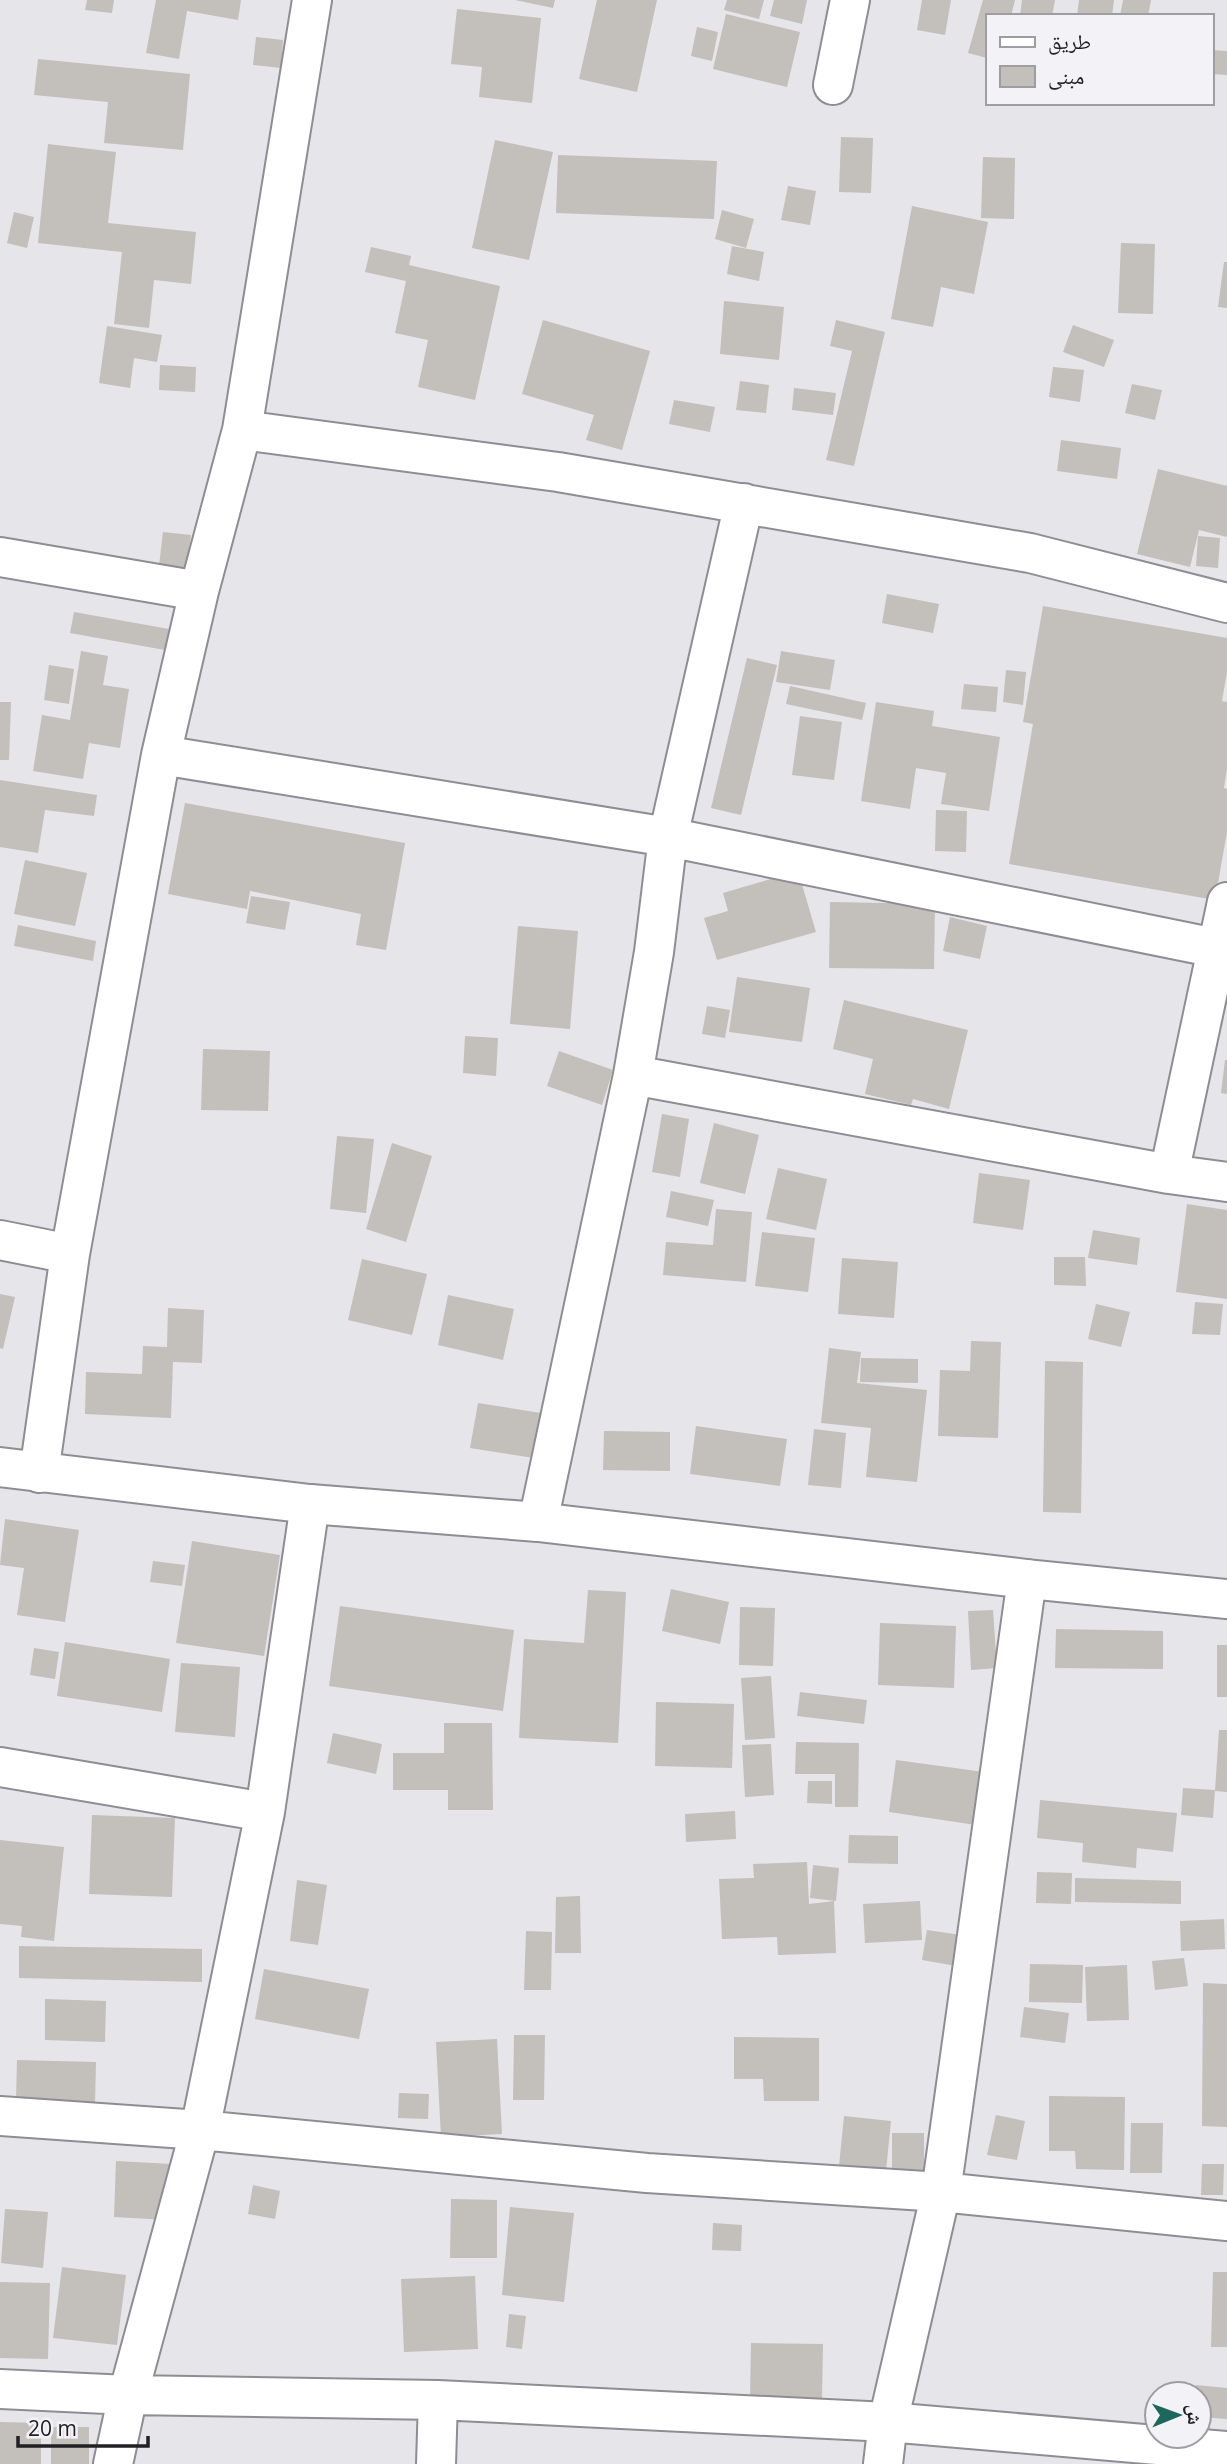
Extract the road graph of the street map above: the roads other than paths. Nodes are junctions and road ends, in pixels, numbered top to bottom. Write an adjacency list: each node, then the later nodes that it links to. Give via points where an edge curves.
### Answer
1 (312, 0): 4 (street)
2 (850, 0): 3 (street)
3 (833, 85)
4 (242, 430): 5 (street, via 558,472); 7 (street)
5 (744, 503): 8 (street, via 1030,553); 10 (street)
6 (0, 557): 7 (street)
7 (199, 592): 9 (street)
8 (1227, 603)
9 (161, 755): 10 (street); 17 (street)
10 (668, 837): 12 (street); 13 (street)
11 (1227, 902): 12 (street)
12 (1216, 948): 14 (street)
13 (632, 1074): 14 (street); 21 (street)
14 (1169, 1174): 15 (street)
15 (1227, 1182)
16 (0, 1240): 17 (street)
17 (70, 1254): 19 (street)
18 (0, 1467): 19 (street)
19 (39, 1473): 20 (street)
20 (310, 1504): 21 (street); 25 (street)
21 (538, 1522): 22 (street)
22 (1027, 1579): 23 (street); 28 (street)
23 (1227, 1599)
24 (0, 1767): 25 (street)
25 (265, 1812): 27 (street)
26 (0, 2116): 27 (street)
27 (200, 2130): 28 (street, via 647,2173); 31 (street)
28 (941, 2192): 29 (street); 33 (street)
29 (1227, 2221)
30 (0, 2389): 31 (street)
31 (128, 2395): 32 (street); 35 (street)
32 (438, 2400): 33 (street); 36 (street)
33 (888, 2422): 34 (street); 37 (street)
34 (1227, 2451)
35 (113, 2464)
36 (436, 2464)
37 (883, 2464)

